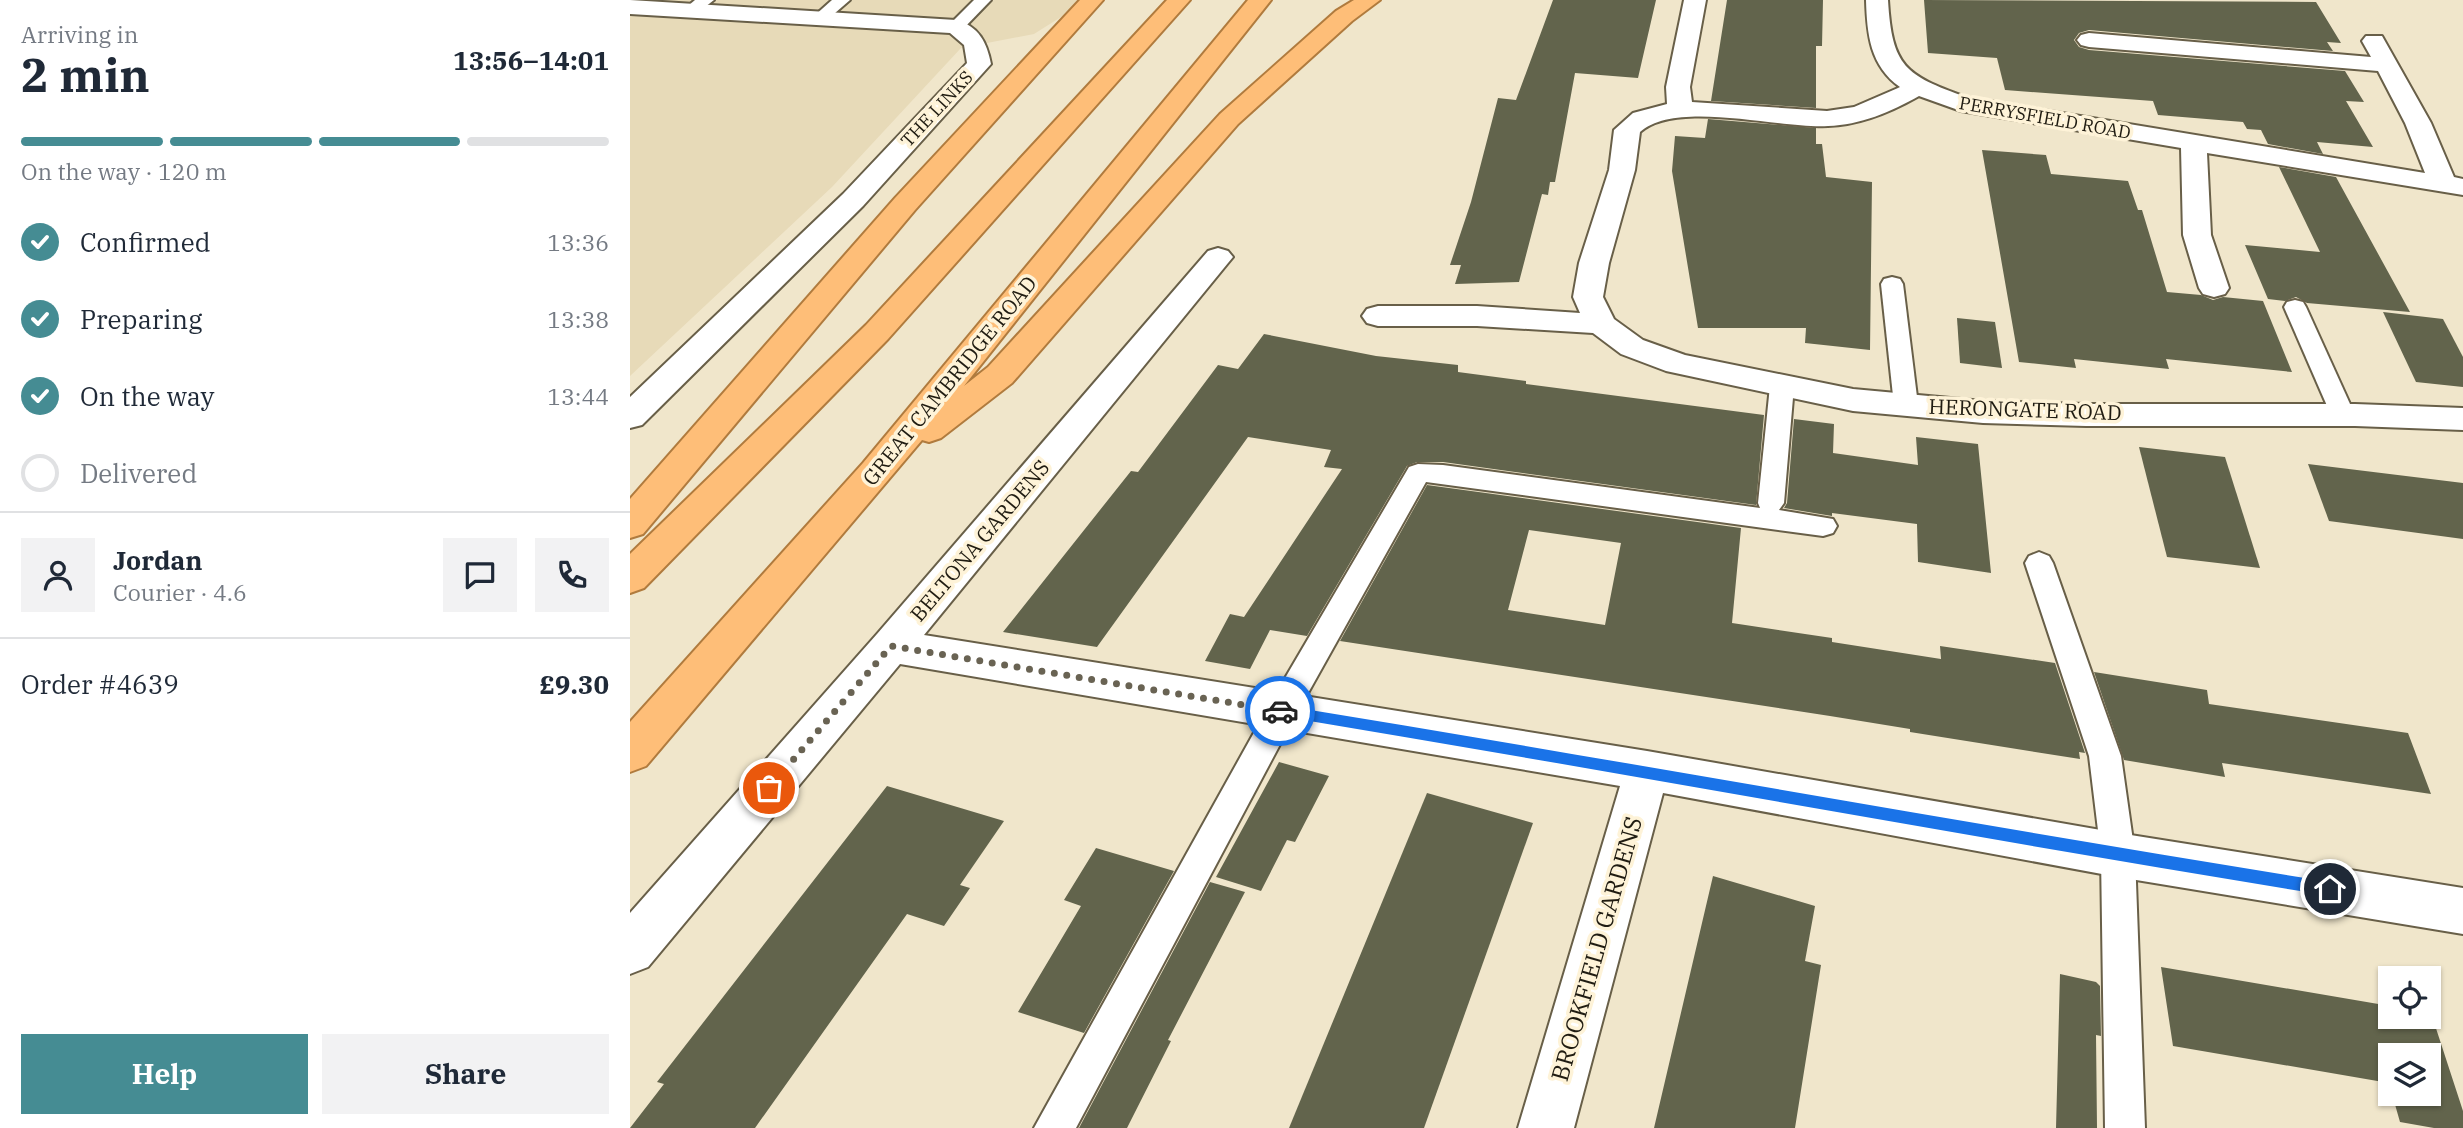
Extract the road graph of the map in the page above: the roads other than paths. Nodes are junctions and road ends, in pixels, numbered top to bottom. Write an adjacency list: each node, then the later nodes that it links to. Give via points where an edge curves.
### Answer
1 (842, 0): 11 (lane)
2 (983, 0): 12 (lane)
3 (1092, 0): 33 (highway, via 905,204)
4 (1179, 0): 36 (highway, via 877,332)
5 (1260, 0): 31 (highway, GREAT CAMBRIDGE ROAD)
6 (1369, 0): 31 (highway, via 1344,16 1229,119 1000,375)
7 (1696, 0): 17 (street, via 1678,87)
8 (1877, 0): 16 (street, PERRYSFIELD ROAD, via 1878,36 1885,57)
9 (698, 5): 10 (street); 11 (street)
10 (630, 7)
11 (821, 17): 12 (street)
12 (956, 27): 29 (street, THE LINKS, via 975,42 979,64 853,200)
13 (2089, 40): 15 (street)
14 (2374, 41): 15 (street, PERRYSFIELD ROAD)
15 (2387, 65): 19 (street, PERRYSFIELD ROAD)
16 (1918, 87): 17 (street, via 1866,112 1829,119); 18 (street, PERRYSFIELD ROAD, via 1961,104 2005,113)
17 (1680, 110): 25 (street, via 1643,117 1627,130 1622,170 1588,297)
18 (2194, 143): 19 (street, PERRYSFIELD ROAD); 22 (street, via 2197,235)
19 (2453, 186)
20 (1218, 257): 37 (street, BELTONA GARDENS)
21 (1892, 285): 27 (lane)
22 (2214, 288)
23 (2295, 307): 28 (lane)
24 (1378, 316): 25 (street, via 1477,316)
25 (1601, 324): 26 (street, HERONGATE ROAD, via 1632,347 1678,364)
26 (1782, 386): 27 (street, HERONGATE ROAD); 32 (lane)
27 (1906, 405): 28 (street, HERONGATE ROAD, via 2086,415)
28 (2343, 415): 30 (street, HERONGATE ROAD)
29 (630, 416)
30 (2463, 419)
31 (876, 472): 39 (highway, GREAT CAMBRIDGE ROAD)
32 (1771, 503)
33 (630, 524)
34 (1823, 526): 38 (lane, via 1418,473)
35 (2039, 563): 41 (lane, via 2105,756)
36 (630, 578)
37 (891, 646): 38 (street); 43 (street, BELTONA GARDENS)
38 (1282, 711): 40 (street); 44 (lane)
39 (630, 753)
40 (1647, 771): 41 (street); 45 (street, BROOKFIELD GARDENS)
41 (2118, 855): 42 (street); 46 (lane)
42 (2463, 911)
43 (630, 950)
44 (1054, 1128)
45 (1546, 1128)
46 (2125, 1128)

